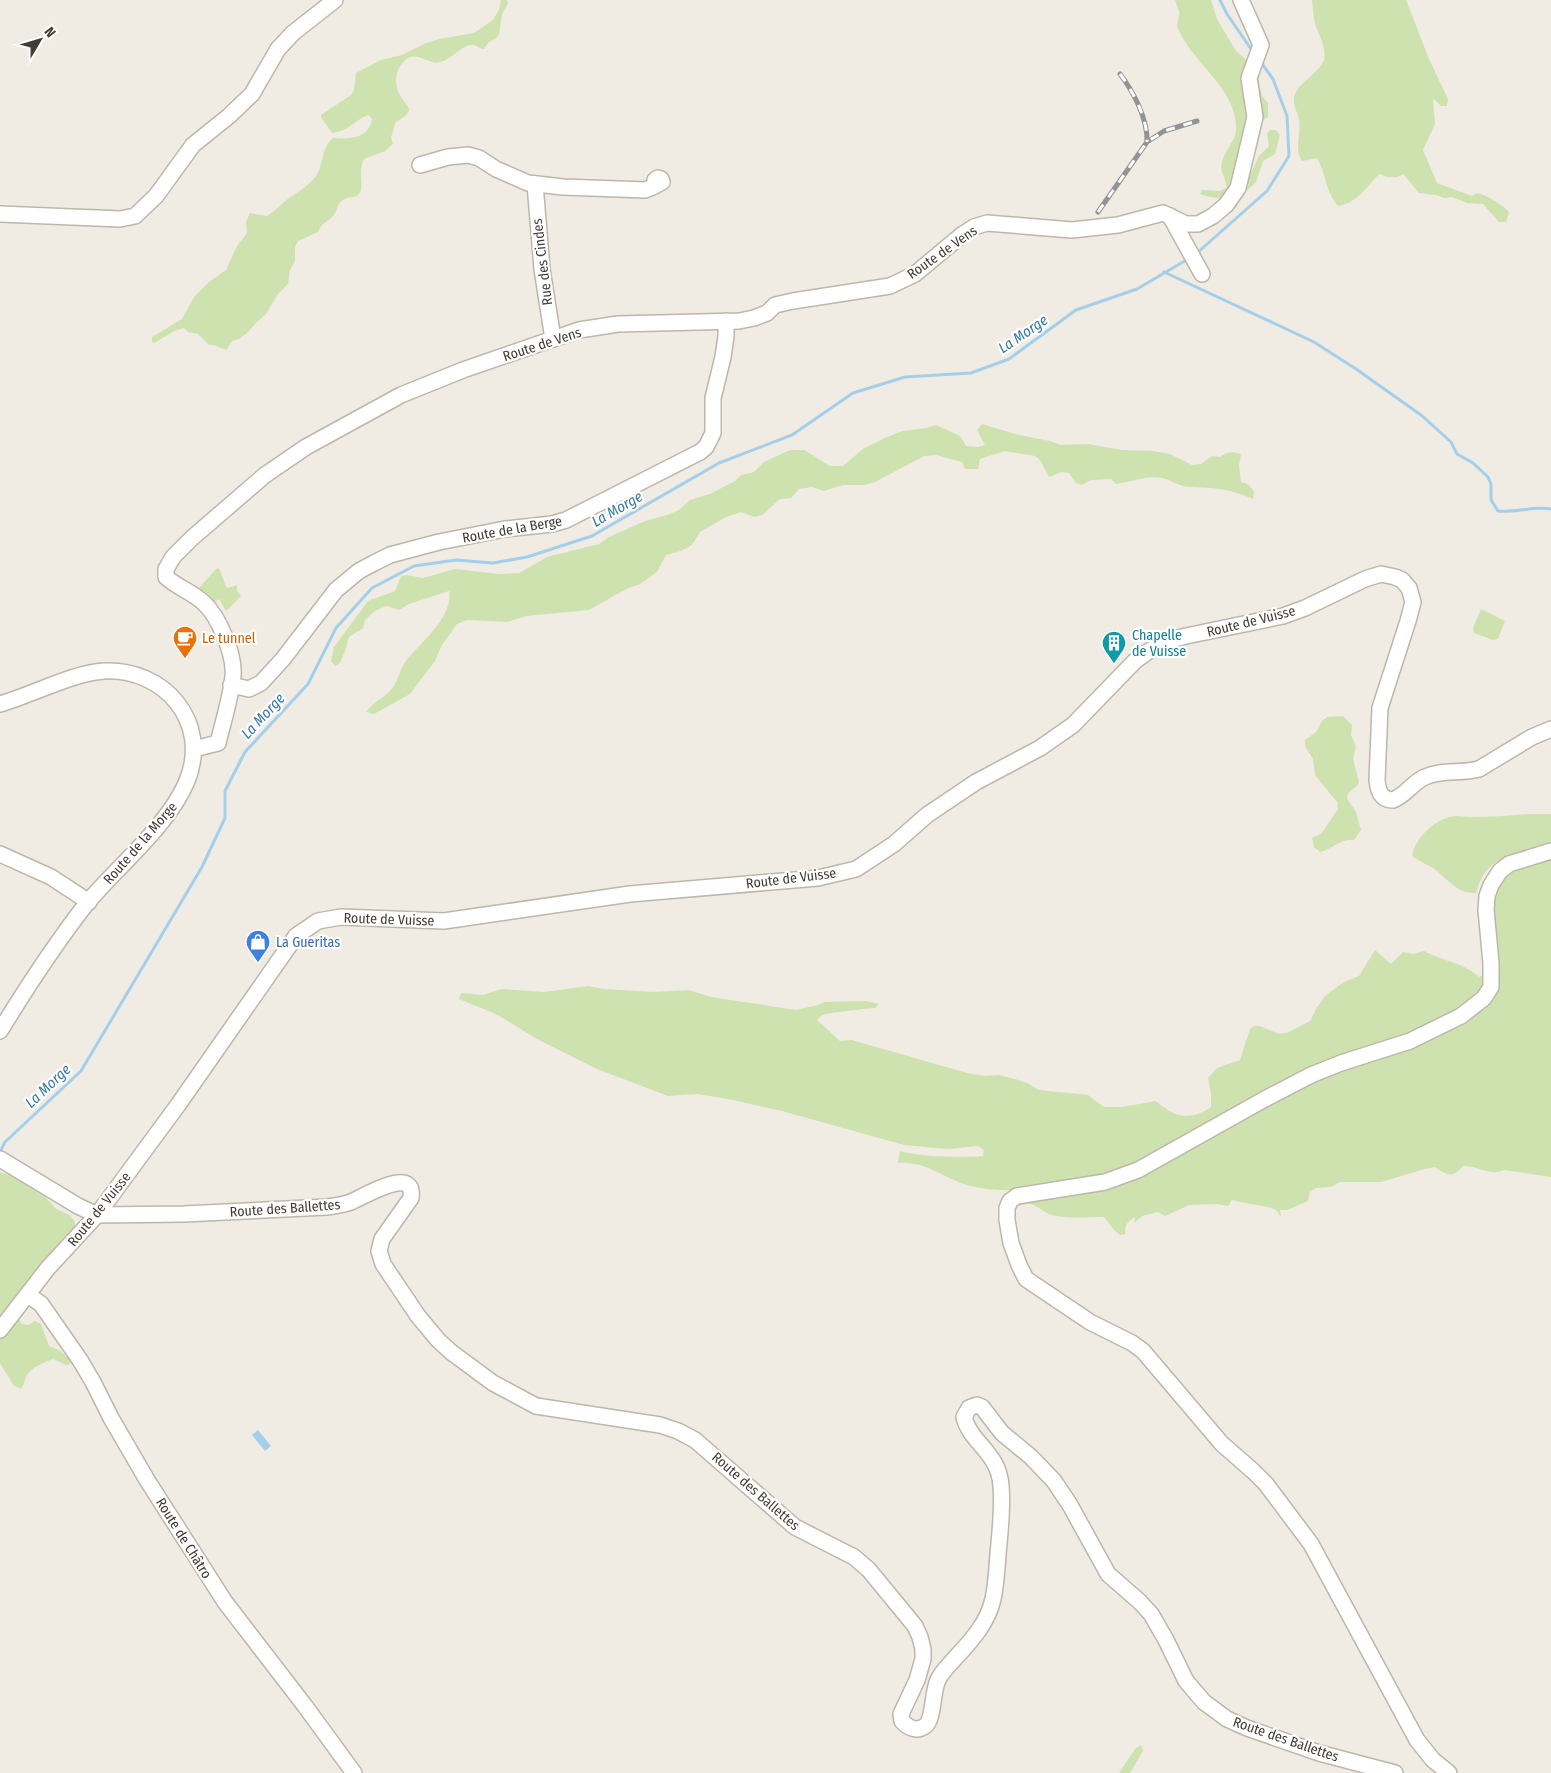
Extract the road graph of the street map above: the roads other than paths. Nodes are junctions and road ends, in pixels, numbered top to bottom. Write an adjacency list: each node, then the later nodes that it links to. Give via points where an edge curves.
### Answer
1 (335, 0): 6 (street, via 278,49 252,94 193,145 156,196 135,216 120,219)
2 (1241, 0): 7 (street, via 1261,45 1249,78 1255,117 1238,188 1226,205 1198,224 1186,224)
3 (420, 166): 4 (street, via 448,156 468,155)
4 (535, 184): 5 (street, via 645,190); 10 (street, Rue des Cindes, via 542,269)
5 (654, 186)
6 (0, 214)
7 (1170, 216): 8 (street); 9 (street, Route de Vens, via 1155,214 1118,225 1081,229 987,223 963,234 915,274 890,286 793,301 775,305 767,313 754,318)
8 (1200, 270)
9 (726, 321): 10 (street, Route de Vens, via 618,324 579,330); 11 (street, Route de la Berge, via 723,357 713,398 712,433 700,452 566,520 439,542 390,555 358,571 336,590 262,683 249,689)
10 (553, 339): 11 (street, Route de Vens, via 401,395 306,447 265,475 179,551 166,568 166,577 205,604 216,618 229,650 234,674)
11 (231, 686): 14 (street, via 218,743)
12 (0, 704): 14 (street, Route de la Morge, via 88,674 124,671 144,676 174,698 184,710)
13 (1551, 729): 20 (street, Route de Vuisse, via 1532,736 1479,769 1426,776 1394,800 1381,796 1377,780 1380,708 1411,614 1412,602 1409,588 1402,580 1381,574 1283,616 1186,636 1167,641 1149,651 1135,661 1074,725 1040,748 976,782 856,869 818,878 630,894 444,921 341,917 318,921 296,936)
14 (194, 749): 17 (street, Route de la Morge, via 188,780 173,807)
15 (1551, 851): 25 (street, via 1509,864 1491,885 1486,910 1491,987 1484,998 1465,1014 1410,1041 1341,1062 1311,1075 1138,1170 1105,1182 1017,1196 1007,1208 1011,1243 1026,1280 1143,1352 1222,1444 1254,1470 1272,1491 1311,1544 1417,1740)
16 (0, 854): 17 (street, via 51,877)
17 (89, 902): 18 (street, Route de la Morge, via 29,983)
18 (0, 1031)
19 (5, 1162): 20 (street)
20 (97, 1215): 21 (street, Route de Vuisse); 24 (street, Route des Ballettes, via 327,1207 348,1203 397,1182 407,1184 412,1192 411,1198 382,1239 380,1258 395,1284 438,1340 493,1383 536,1406 660,1425 678,1431 695,1440 795,1527 854,1557 884,1587 920,1637 923,1649 921,1669 901,1714 902,1721 912,1728 927,1725 931,1719 938,1679 977,1634 993,1601 1000,1538 1001,1484 992,1456 970,1430 964,1417 969,1408 982,1407 1002,1433 1040,1466 1061,1491 1108,1574 1151,1614 1186,1681 1204,1702 1227,1719 1255,1731 1319,1753)
21 (28, 1295): 22 (street, Route de Vuisse); 23 (street, Route de Châtro, via 41,1304 80,1360 143,1472 225,1602)
22 (0, 1330)
23 (354, 1773)
24 (1395, 1773)
25 (1449, 1773)

